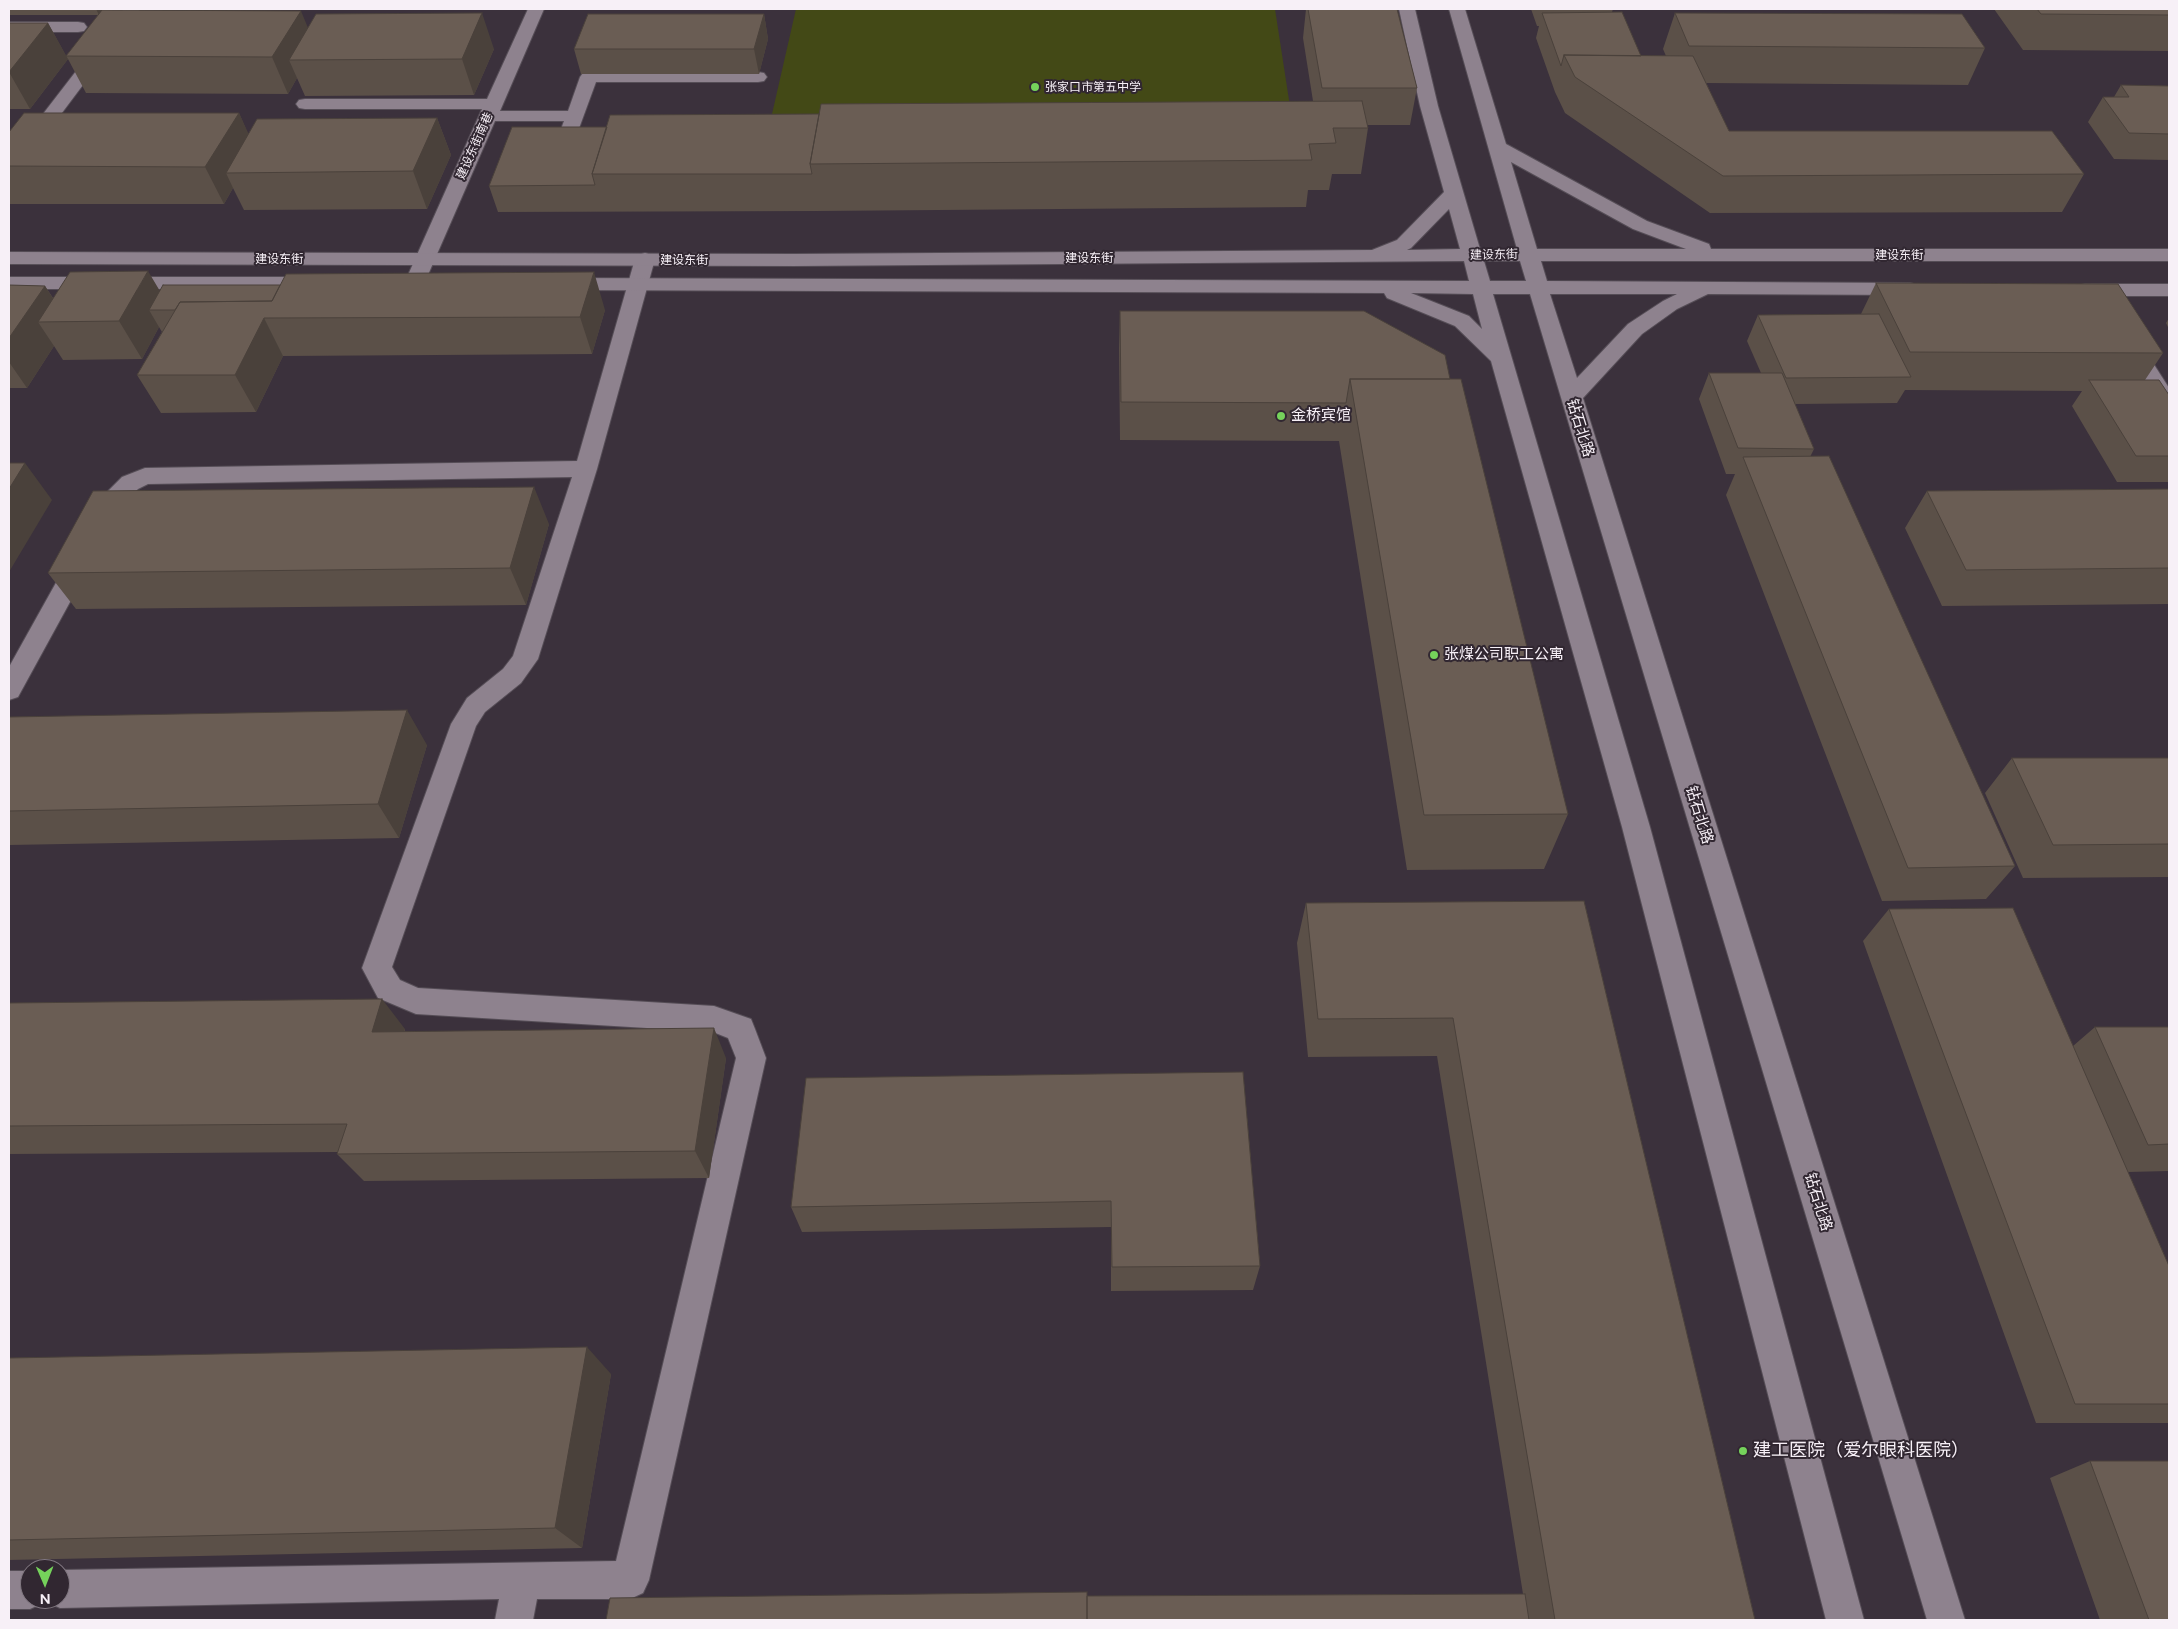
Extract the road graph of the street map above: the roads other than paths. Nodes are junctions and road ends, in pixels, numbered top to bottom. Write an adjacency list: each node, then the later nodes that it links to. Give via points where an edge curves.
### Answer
1 (132, 9): 13 (main road)
2 (536, 9): 9 (main road, 建设东街南巷)
3 (1407, 9): 14 (main road, via 1429,106)
4 (1457, 9): 11 (main road, 钻石北路)
5 (9, 27): 6 (main road)
6 (78, 27)
7 (758, 77): 10 (main road, via 589,77)
8 (305, 104): 9 (main road)
9 (491, 110): 10 (main road); 21 (main road, 建设东街南巷)
10 (575, 116): 12 (main road, via 564,148)
11 (1496, 146): 15 (main road, 钻石北路); 16 (main road, via 1640,225)
12 (592, 148)
13 (9, 170)
14 (1454, 192): 18 (main road, via 1404,244); 19 (main road)
15 (1529, 255): 16 (main road, 建设东街); 19 (main road, 建设东街); 28 (main road, 钻石北路)
16 (1719, 255): 17 (main road, 建设东街)
17 (2169, 255)
18 (1373, 256): 19 (main road, 建设东街); 22 (main road, 建设东街)
19 (1472, 256): 30 (main road)
20 (9, 258): 21 (main road, 建设东街)
21 (425, 260): 22 (main road, 建设东街); 25 (main road, 建设东街南巷)
22 (645, 260): 27 (main road)
23 (9, 283): 24 (main road, 建设东街)
24 (335, 284)
25 (414, 284)
26 (540, 284): 27 (main road, 建设东街)
27 (637, 284): 29 (main road, 建设东街); 39 (main road)
28 (1538, 287): 30 (main road, 建设东街); 31 (main road, 建设东街); 37 (main road, 钻石北路)
29 (1379, 288): 30 (main road, 建设东街); 36 (main road, via 1462,321)
30 (1483, 288): 36 (main road)
31 (1707, 288): 32 (main road, 建设东街); 37 (main road, via 1670,305 1635,329)
32 (1926, 289)
33 (2064, 290): 35 (main road)
34 (2169, 290): 35 (main road)
35 (2105, 306): 38 (main road)
36 (1503, 360): 44 (main road, via 1636,827)
37 (1571, 398): 45 (main road, 钻石北路)
38 (2169, 404)
39 (586, 468): 40 (main road, via 145,476 130,483 116,497); 41 (main road, via 525,659 512,676 476,705 464,724 377,968 389,989 416,1001 714,1019 740,1029 751,1058 630,1580)
40 (9, 690)
41 (522, 1580): 42 (main road); 43 (main road)
42 (70, 1589)
43 (514, 1620)
44 (1845, 1620)
45 (1946, 1620)

